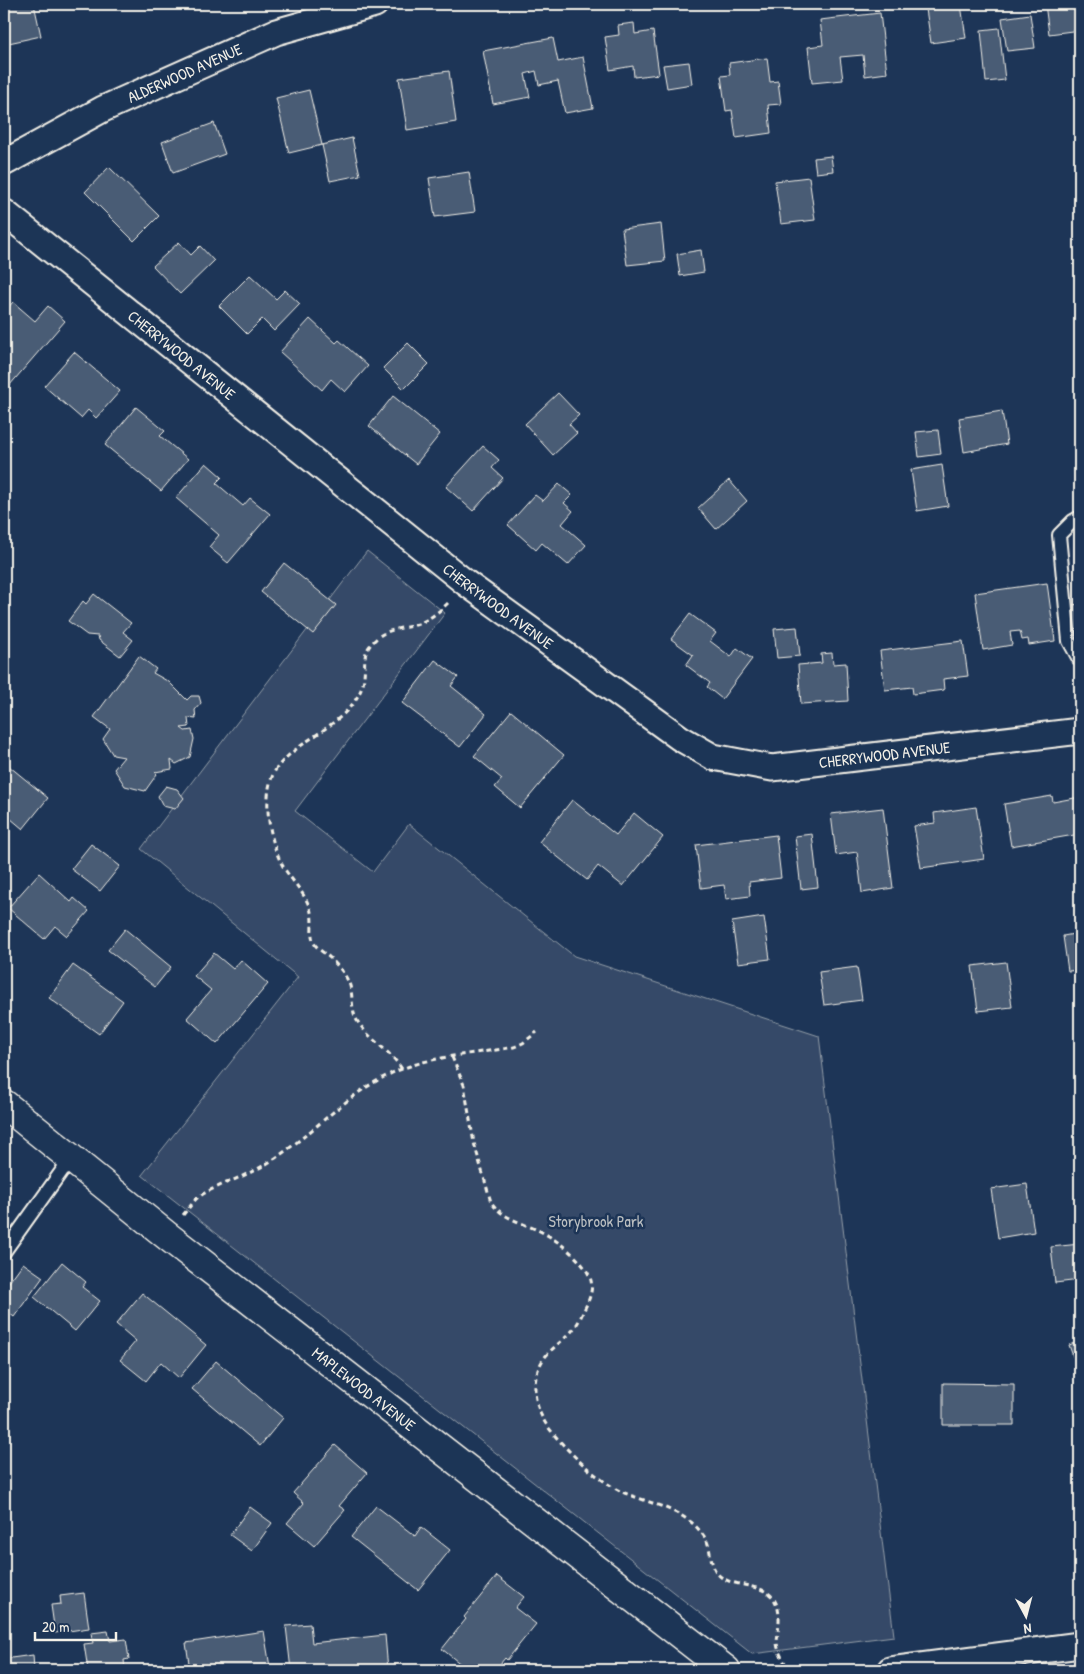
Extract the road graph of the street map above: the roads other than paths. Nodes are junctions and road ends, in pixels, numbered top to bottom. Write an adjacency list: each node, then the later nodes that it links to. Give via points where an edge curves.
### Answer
1 (375, 4): 2 (street, ALDERWOOD AVENUE, via 276,32 102,109)
2 (4, 163)
3 (4, 212): 6 (street, CHERRYWOOD AVENUE, via 466,583 680,738 713,757 772,768)
4 (1080, 518): 5 (lane, via 1059,535 1069,641)
5 (1080, 661)
6 (1080, 731)
7 (4, 1104): 8 (street, MAPLEWOOD AVENUE)
8 (71, 1158): 9 (lane); 11 (street, MAPLEWOOD AVENUE)
9 (4, 1252)
10 (1080, 1645): 12 (street)
11 (726, 1670)
12 (890, 1670)

